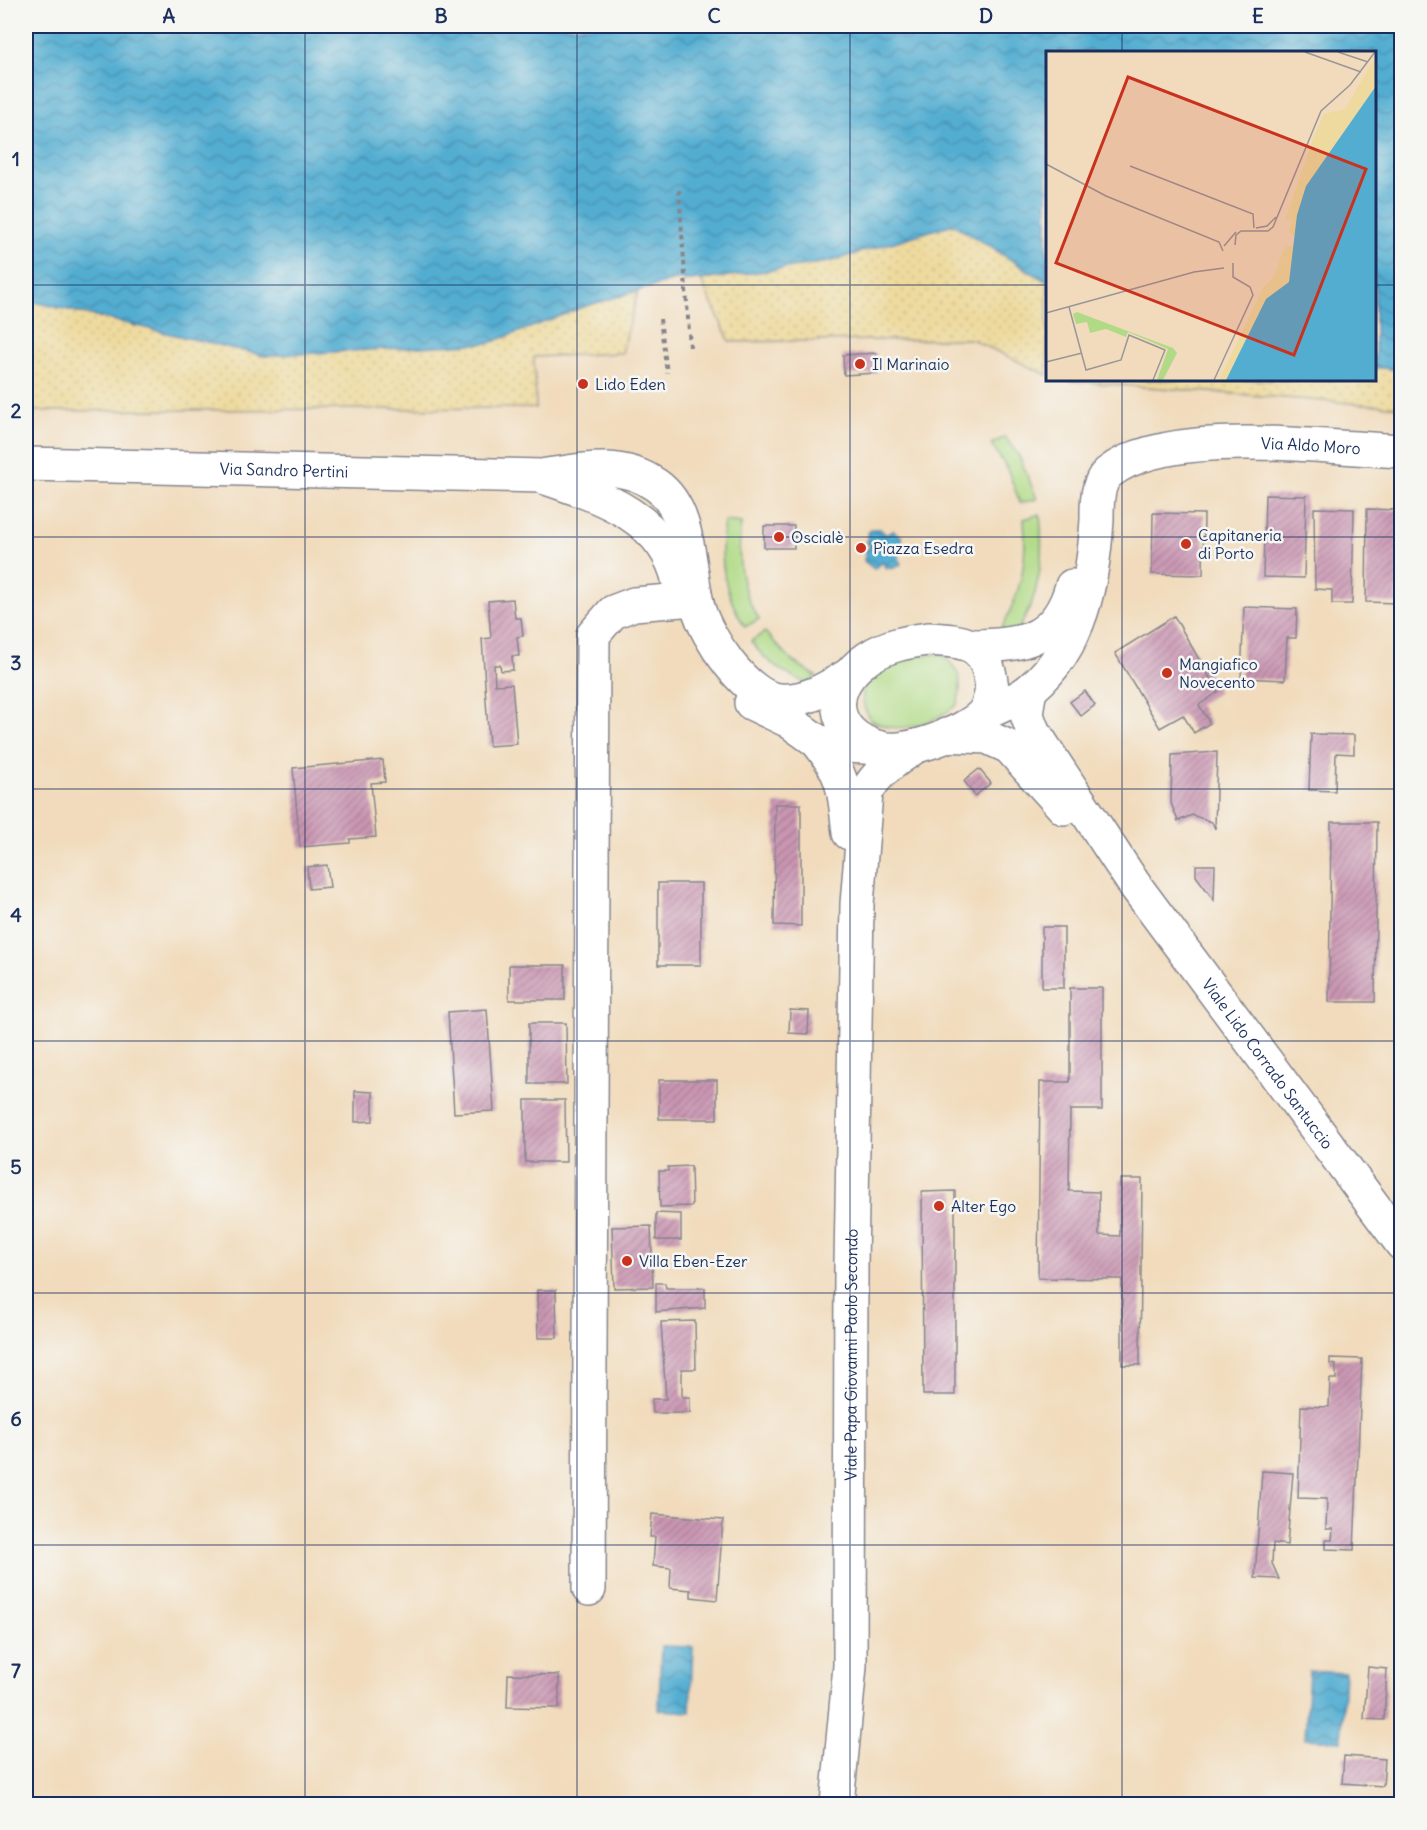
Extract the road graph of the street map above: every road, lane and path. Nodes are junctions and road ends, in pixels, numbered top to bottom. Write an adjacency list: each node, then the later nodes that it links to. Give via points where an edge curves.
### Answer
1 (679, 190): 3 (path)
2 (660, 319): 4 (path)
3 (690, 347)
4 (667, 373)
5 (1220, 442): 6 (street, Via Aldo Moro); 12 (street, via 1179,432 1139,432 1109,444 1086,472 1080,542 1066,607 1047,630 1028,641); 14 (street, via 1146,453 1106,475 1098,494 1082,617 1066,647)
6 (1401, 452)
7 (26, 464): 8 (street, Via Sandro Pertini)
8 (542, 476): 9 (street, via 600,467 631,472); 10 (street)
9 (656, 484): 10 (street, via 641,494); 13 (street, via 668,495 678,514 706,628 739,674 759,692 778,700)
10 (636, 516): 11 (street, via 664,543 675,567)
11 (682, 600): 19 (street, via 701,649 728,684 749,702 789,721); 23 (street, via 634,604 612,612 593,635)
12 (980, 654): 13 (street, via 954,640 928,639 894,645 867,658); 14 (street); 15 (street, via 993,690)
13 (842, 688): 18 (street, via 842,722 857,737); 19 (street)
14 (1024, 700): 15 (street); 20 (street, via 1032,729)
15 (984, 714): 16 (street, via 965,728)
16 (946, 735): 17 (street); 20 (street, via 987,737 1009,747)
17 (916, 747): 18 (street); 21 (street, via 886,767 866,793)
18 (880, 748): 19 (street)
19 (828, 750): 21 (street, via 844,789)
20 (1134, 884): 22 (street, Viale Lido Corrado Santuccio)
21 (857, 904): 24 (street, Viale Papa Giovanni Paolo Secondo, via 850,1666)
22 (1401, 1244)
23 (589, 1589)
24 (837, 1804)

